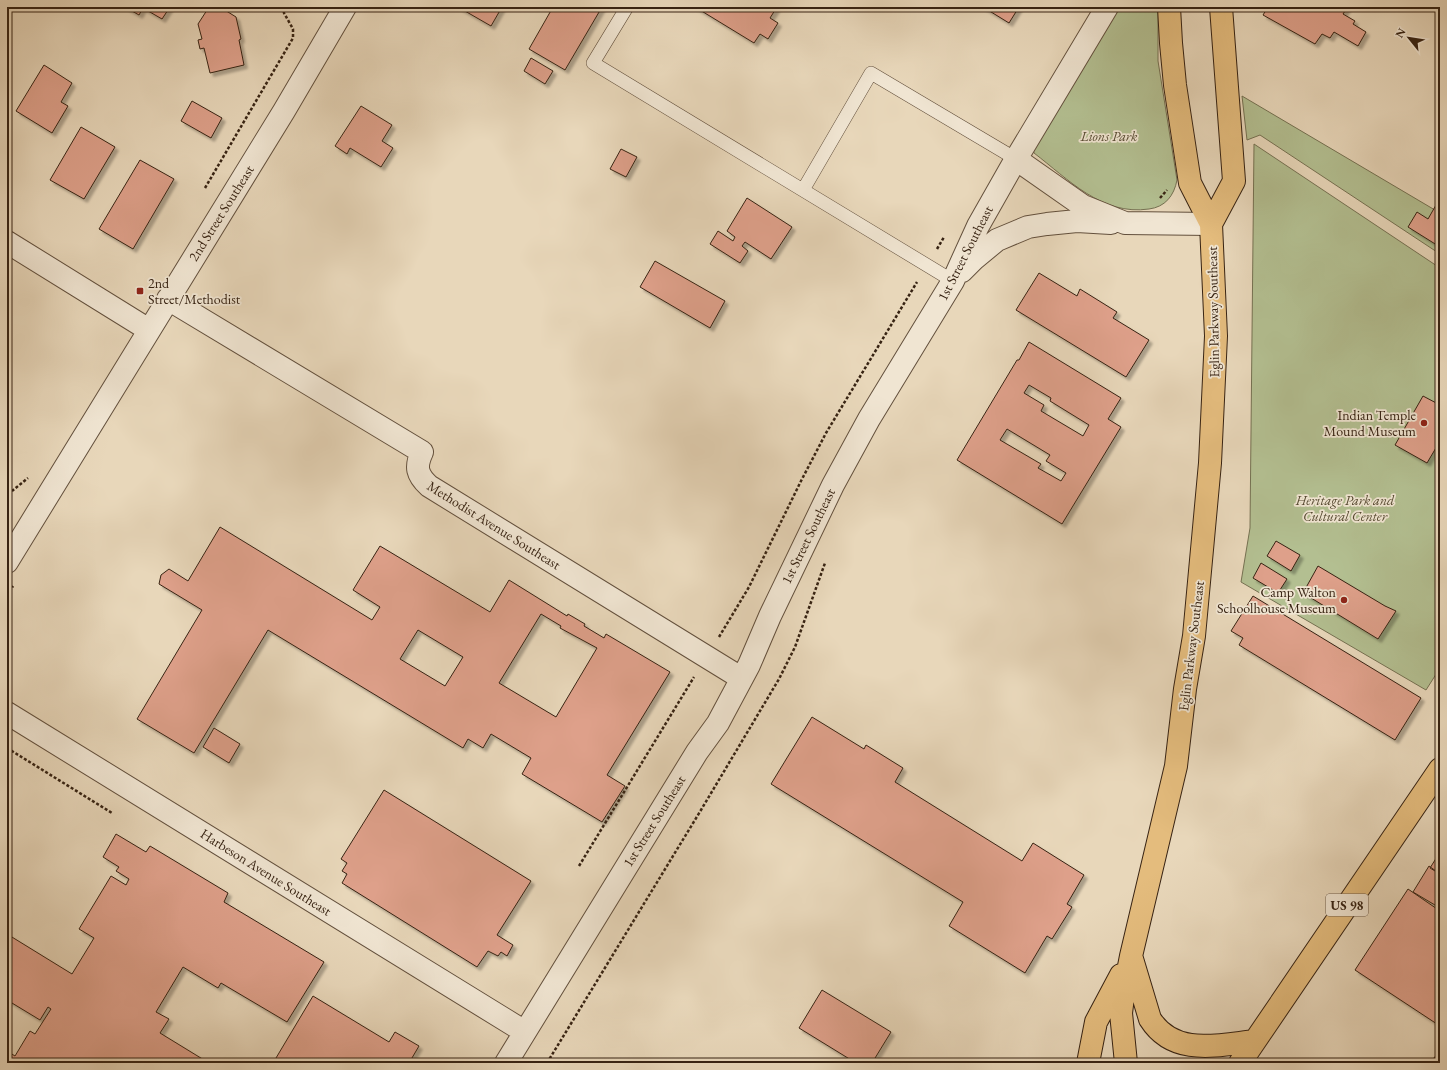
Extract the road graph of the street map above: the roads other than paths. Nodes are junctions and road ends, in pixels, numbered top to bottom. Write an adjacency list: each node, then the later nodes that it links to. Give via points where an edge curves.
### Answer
1 (345, 7): 12 (street, 2nd Street Southeast)
2 (627, 7): 7 (lane, via 593,63)
3 (1107, 7): 6 (street, 1st Street Southeast)
4 (1169, 7): 9 (highway, Eglin Parkway Southeast, via 1175,85 1190,183)
5 (1221, 7): 9 (highway, via 1234,181)
6 (1016, 159): 7 (lane, via 871,73); 8 (street, via 1083,206); 11 (street, 1st Street Southeast, via 978,226)
7 (803, 190): 11 (lane)
8 (1125, 223): 9 (street); 11 (street, via 1077,221 1028,227 997,240)
9 (1211, 224): 18 (highway, Eglin Parkway Southeast, via 1216,344 1210,463 1194,636 1176,766)
10 (7, 242): 13 (street)
11 (953, 281): 15 (street, 1st Street Southeast, via 833,485)
12 (168, 299): 13 (street, 2nd Street Southeast); 15 (street, Methodist Avenue Southeast, via 422,452 418,471 429,486)
13 (149, 330): 14 (street, 2nd Street Southeast)
14 (7, 562)
15 (741, 678): 19 (street, 1st Street Southeast, via 718,723 697,752)
16 (7, 713): 19 (street, Harbeson Avenue Southeast)
17 (1440, 769): 20 (highway, US 98)
18 (1131, 956): 20 (highway, via 1150,1019 1163,1034 1183,1044 1205,1046); 22 (highway, via 1096,1022); 23 (highway, Eglin Parkway Southeast, via 1121,1013)
19 (525, 1032): 21 (street, 1st Street Southeast)
20 (1255, 1041): 24 (highway, US 98)
21 (506, 1063)
22 (1088, 1063)
23 (1126, 1063)
24 (1240, 1063)

